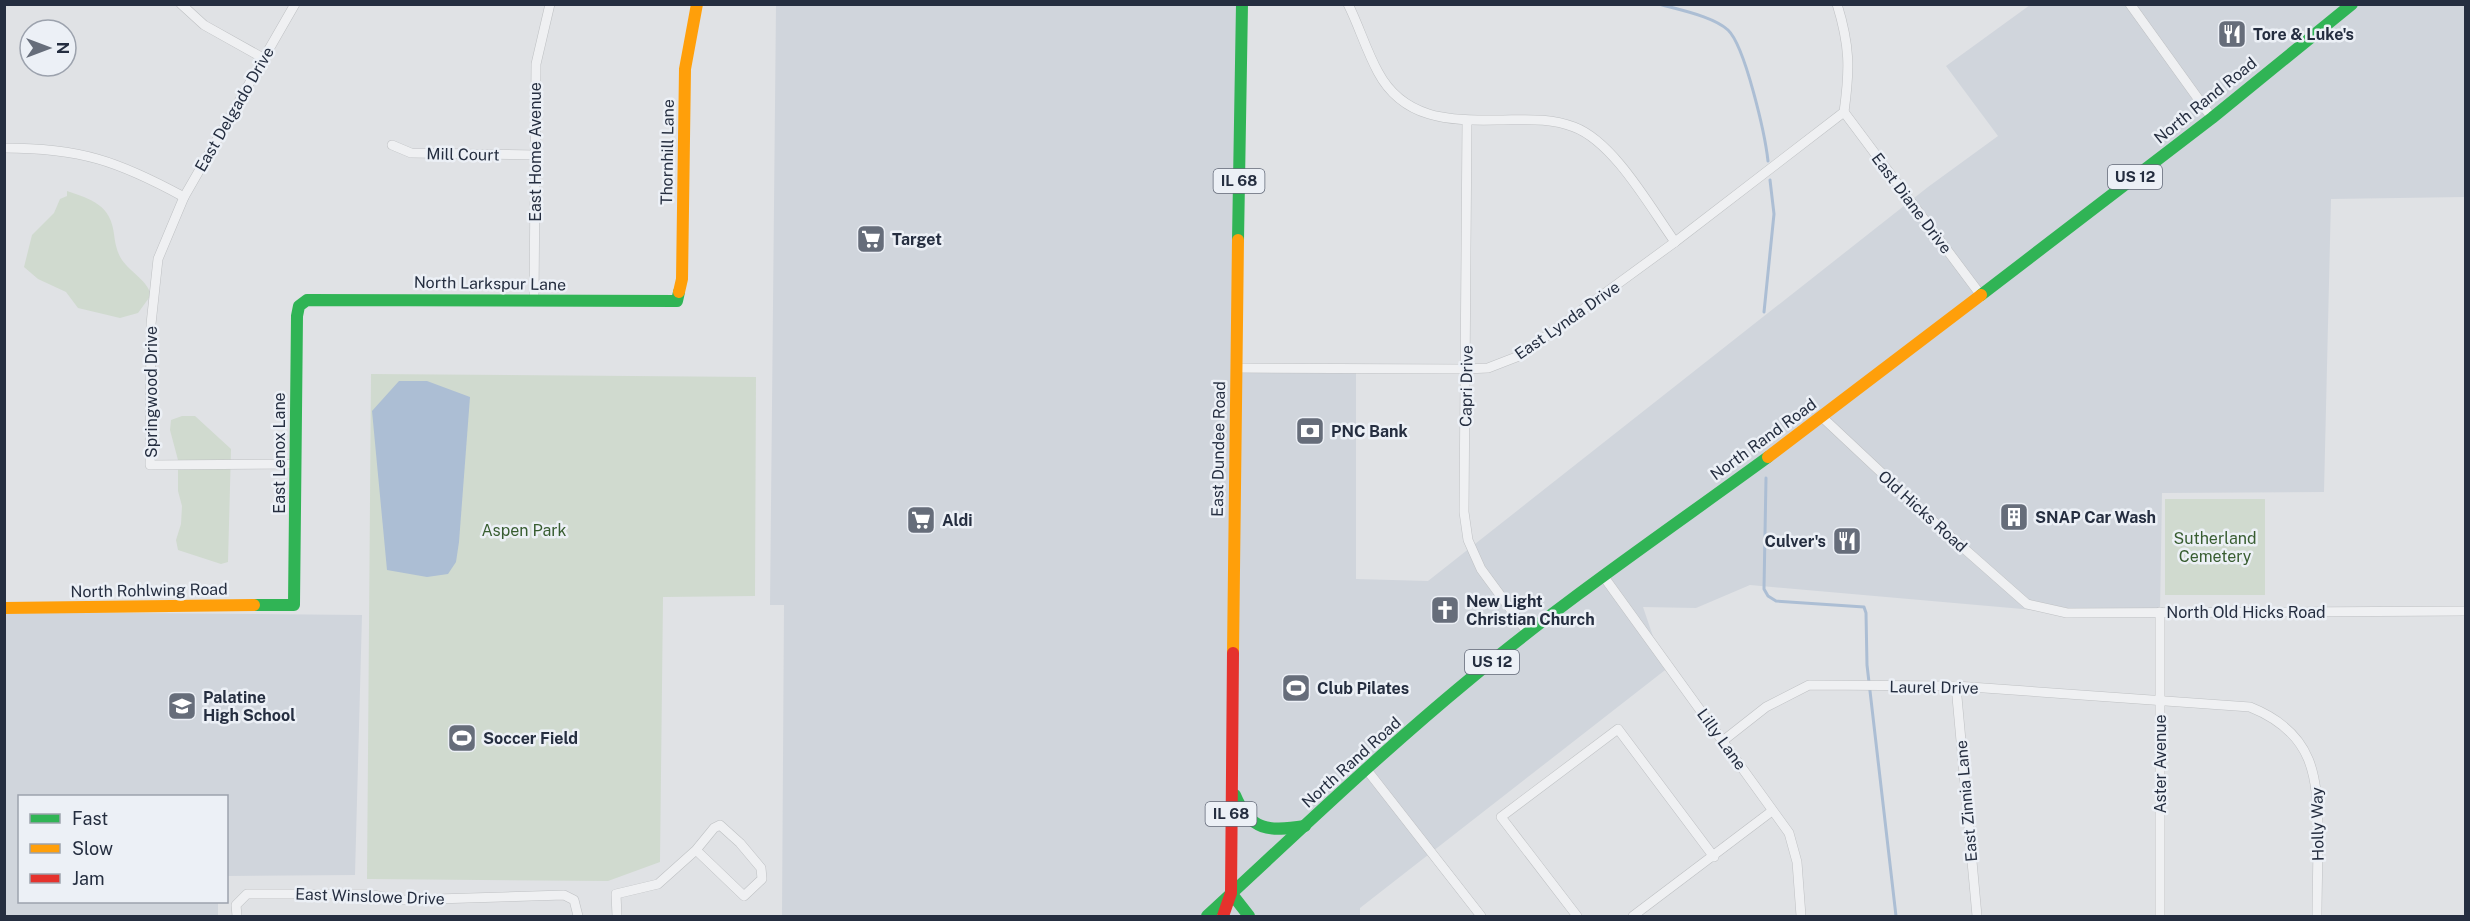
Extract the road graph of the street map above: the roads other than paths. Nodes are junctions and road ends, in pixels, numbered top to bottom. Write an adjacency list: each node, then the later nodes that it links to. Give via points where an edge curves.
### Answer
1 (182, 4): 11 (street, via 204,25)
2 (295, 4): 11 (street, East Delgado Drive)
3 (538, 4): 10 (street)
4 (697, 4): 23 (main road, Thornhill Lane, via 685,69 682,279)
5 (1242, 4): 25 (main road, East Dundee Road / IL 68)
6 (1348, 4): 14 (street, via 1387,87 1406,104 1429,115)
7 (1837, 4): 12 (street, via 1847,35 1849,73)
8 (2130, 4): 13 (street)
9 (2352, 4): 13 (main road, North Rand Road / US 12)
10 (550, 6): 17 (street, East Home Avenue, via 536,64)
11 (264, 58): 18 (street, East Delgado Drive)
12 (1844, 112): 20 (street, East Lynda Drive); 21 (street, East Diane Drive)
13 (2212, 118): 21 (main road, North Rand Road / US 12)
14 (1467, 121): 20 (street, via 1545,119 1575,127 1610,152); 26 (street, Capri Drive)
15 (392, 145): 17 (street, Mill Court, via 411,153)
16 (4, 148): 18 (street, via 96,157 139,173)
17 (535, 154): 22 (street, East Home Avenue)
18 (184, 197): 19 (street, East Delgado Drive)
19 (176, 214): 28 (street, Springwood Drive, via 158,259 151,324 150,465)
20 (1675, 242): 26 (street, East Lynda Drive, via 1519,356 1488,368)
21 (1980, 294): 27 (main road, North Rand Road / US 12)
22 (534, 300): 23 (main road, North Larkspur Lane); 24 (main road, North Larkspur Lane, via 312,298)
23 (677, 301)
24 (303, 302): 28 (main road, East Lenox Lane, via 297,316)
25 (1236, 368): 26 (street, East Lynda Drive); 40 (main road, East Dundee Road / IL 68)
26 (1466, 369): 35 (street, Capri Drive, via 1464,512 1468,540 1481,569)
27 (1822, 417): 29 (main road, North Rand Road / US 12); 30 (street, Old Hicks Road)
28 (295, 464): 31 (main road, East Lenox Lane)
29 (1604, 577): 35 (main road, North Rand Road / US 12); 38 (street, Lilly Lane)
30 (2027, 604): 34 (street, North Old Hicks Road, via 2067,613)
31 (294, 605): 32 (main road, North Rohlwing Road)
32 (4, 608)
33 (2466, 611): 34 (street, North Old Hicks Road)
34 (2160, 612): 37 (street, Aster Avenue)
35 (1528, 633): 39 (main road, North Rand Road / US 12)
36 (1956, 686): 37 (street, Laurel Drive); 38 (street, Laurel Drive, via 1809,685 1766,707); 56 (street, East Zinnia Lane)
37 (2160, 702): 57 (street, Aster Avenue); 58 (street, Holly Way, via 2250,706 2278,722 2296,739 2310,763 2317,789)
38 (1724, 740): 41 (street, Lilly Lane)
39 (1367, 770): 42 (main road, North Rand Road / US 12); 52 (street)
40 (1232, 781): 42 (main road, via 1239,807 1259,827 1271,830); 45 (main road, East Dundee Road / IL 68)
41 (1772, 811): 44 (street); 55 (street, Lilly Lane, via 1790,834 1797,861)
42 (1305, 826): 45 (main road, North Rand Road / US 12)
43 (696, 850): 43 (street, via 744,896 762,879 761,868 720,825); 48 (street, via 658,884 616,894)
44 (1713, 856): 53 (street, via 1618,729 1501,817); 54 (street)
45 (1231, 893): 49 (main road, North Rand Road / US 12); 50 (main road, East Dundee Road); 51 (main road)
46 (237, 916): 47 (street, East Winslowe Drive, via 236,905 247,894 366,894 404,900 564,895 574,900)
47 (578, 916)
48 (617, 916)
49 (1207, 916)
50 (1223, 916)
51 (1250, 916)
52 (1481, 916)
53 (1577, 916)
54 (1633, 916)
55 (1801, 916)
56 (1977, 916)
57 (2160, 916)
58 (2317, 916)

